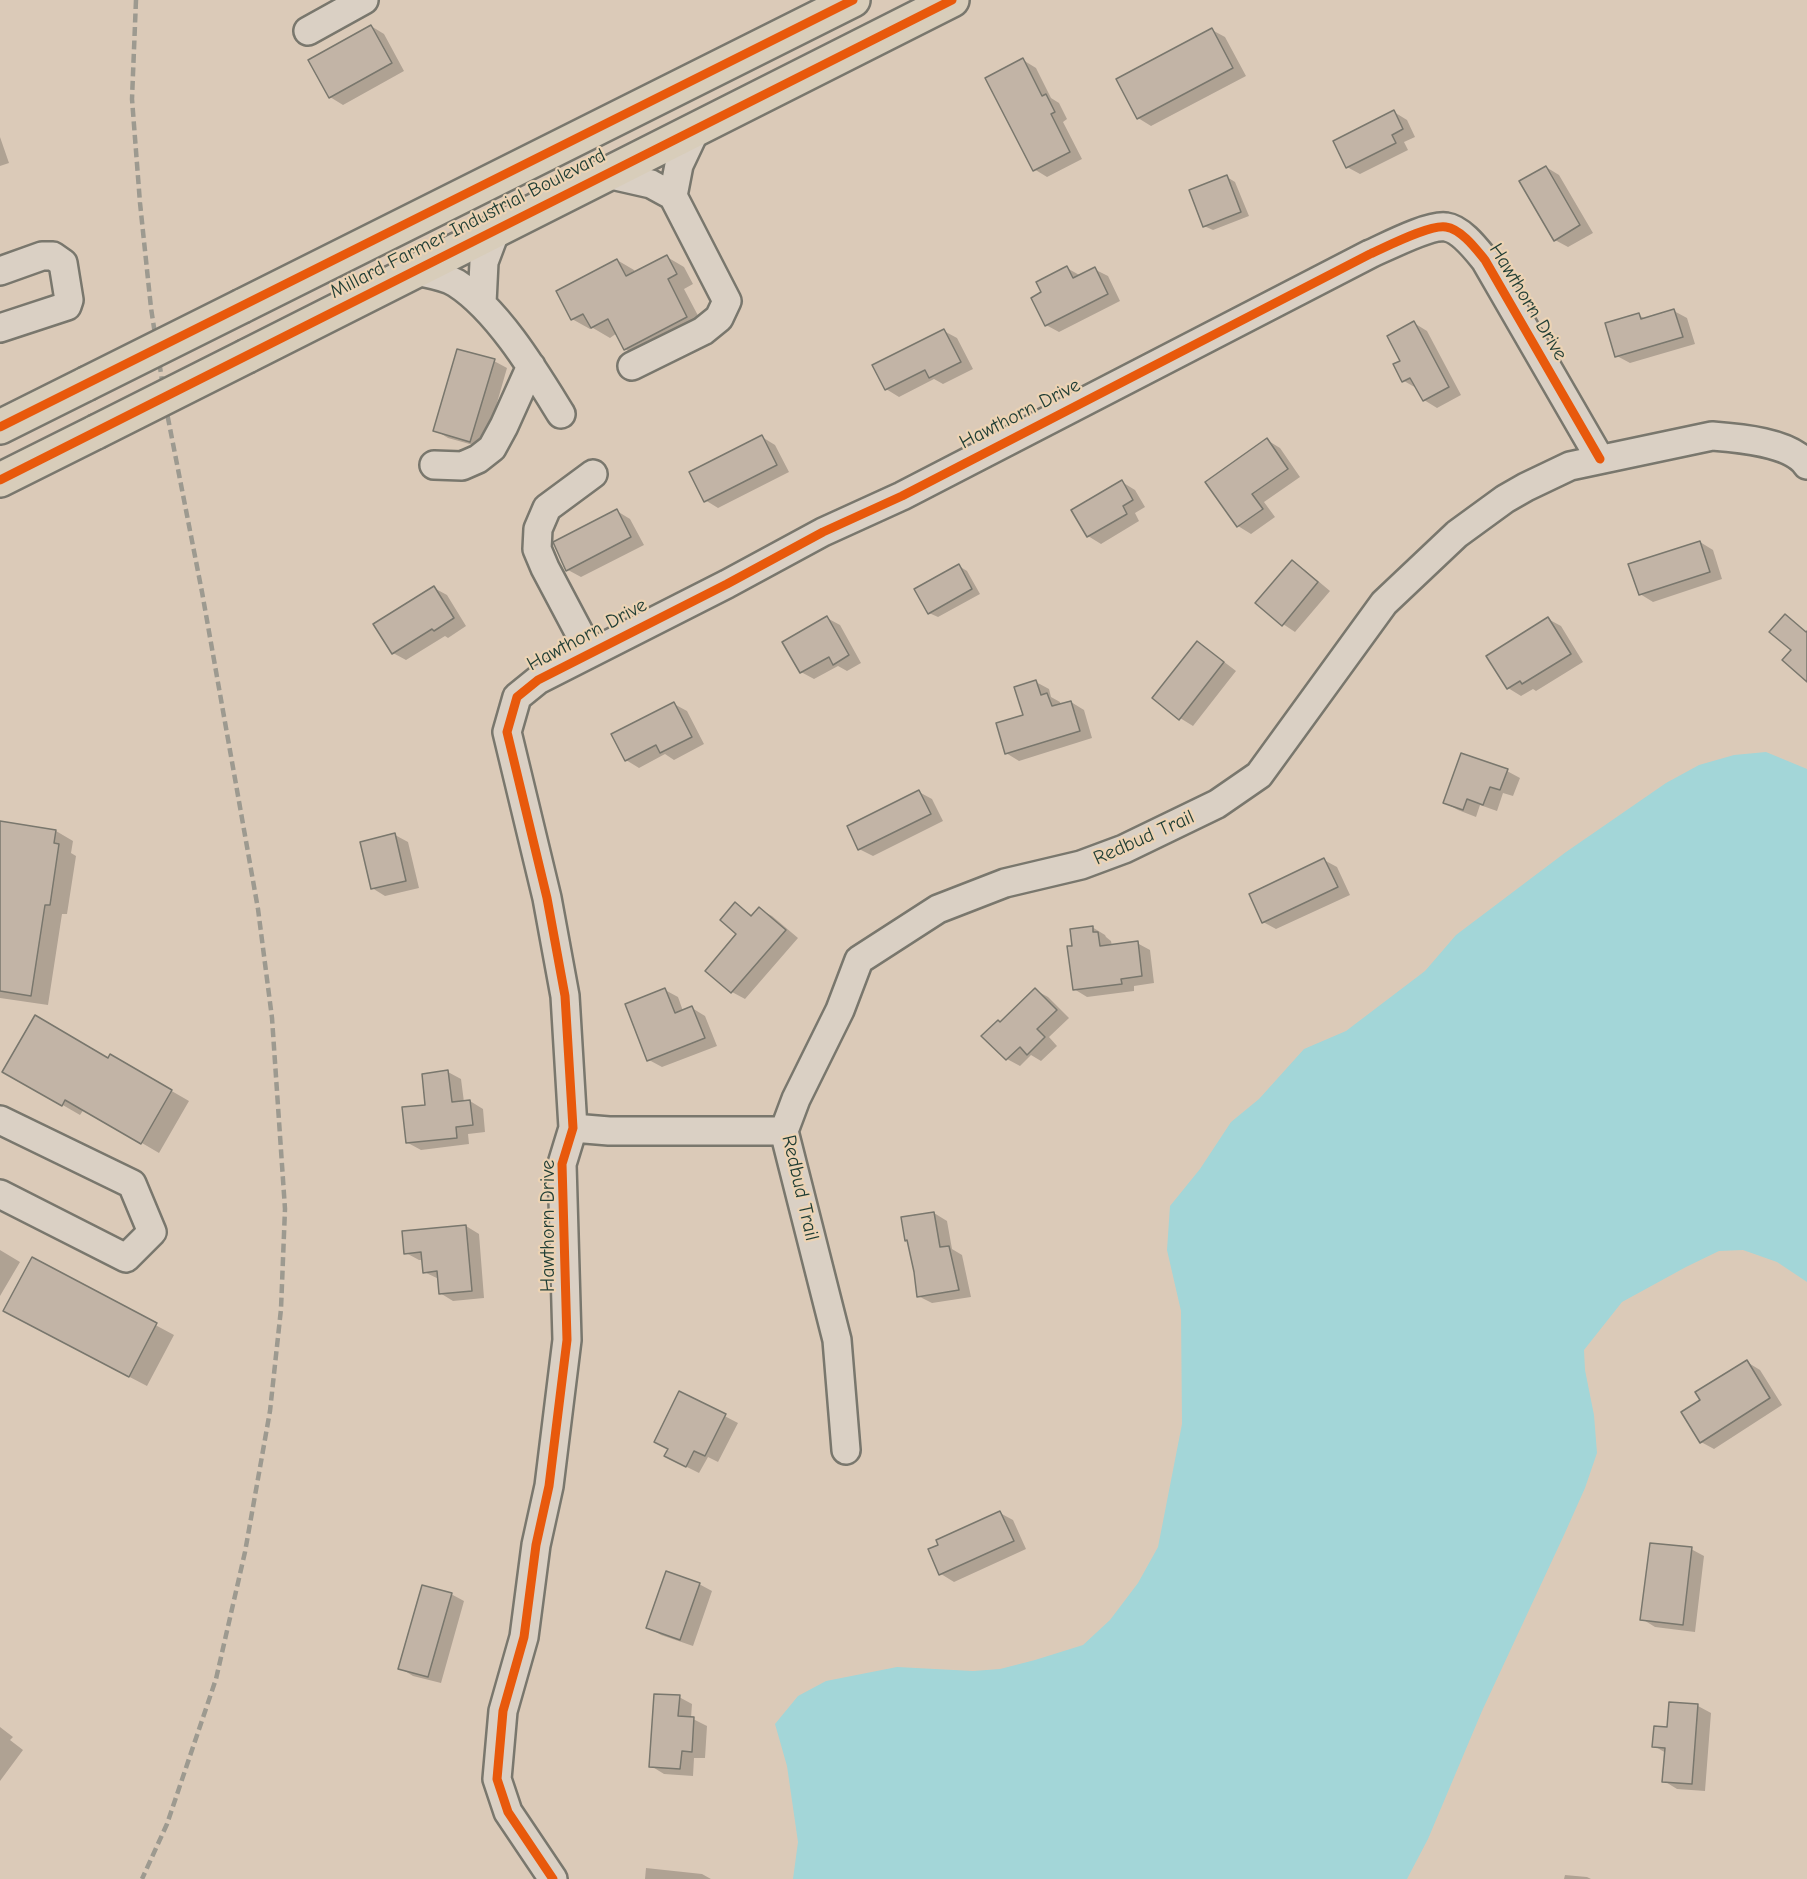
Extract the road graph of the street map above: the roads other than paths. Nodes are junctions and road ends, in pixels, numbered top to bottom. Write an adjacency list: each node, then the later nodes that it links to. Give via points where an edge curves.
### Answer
1 (364, 0): 4 (street)
2 (853, 0): 16 (main road, Millard Farmer Industrial Boulevard, bridge, via 86,384)
3 (952, 0): 5 (main road, Millard Farmer Industrial Boulevard)
4 (308, 31)
5 (696, 129): 6 (main road, Millard Farmer Industrial Boulevard); 7 (street, via 679,165)
6 (607, 174): 7 (street, via 651,184); 8 (main road, Millard Farmer Industrial Boulevard)
7 (673, 196): 14 (street, via 727,301 719,318 703,331)
8 (496, 230): 10 (main road, Millard Farmer Industrial Boulevard); 11 (street, via 484,262)
9 (0, 271): 12 (street, via 53,256 63,263 69,300 67,306)
10 (416, 271): 11 (street, via 454,282); 21 (main road, Millard Farmer Industrial Boulevard, bridge)
11 (482, 303): 13 (street)
12 (0, 328)
13 (531, 366): 15 (street); 18 (street, via 492,448 462,466)
14 (632, 366)
15 (561, 414)
16 (3, 419)
17 (1600, 459): 19 (street, Redbud Trail, via 1712,436 1780,448); 22 (street, Hawthorn Drive, via 1485,260 1466,237 1446,227 1423,231 1370,254); 25 (street, Redbud Trail, via 1570,466 1526,487 1449,542 1384,603 1259,775 1217,804 1124,849 956,901 859,960)
18 (434, 465)
19 (1807, 465)
20 (593, 474): 22 (street, via 547,508 538,530 537,549)
21 (0, 480)
22 (590, 653): 24 (street, Hawthorn Drive, via 538,680 518,697 507,732 548,898 565,996)
23 (0, 1120): 26 (street, via 132,1184 152,1232 126,1258)
24 (573, 1128): 25 (street); 28 (street, Hawthorn Drive, via 561,1164 567,1340 549,1486 536,1545 524,1637 503,1711 497,1779 508,1812)
25 (784, 1131): 27 (street, Redbud Trail, via 837,1340)
26 (0, 1194)
27 (846, 1450)
28 (554, 1879)

